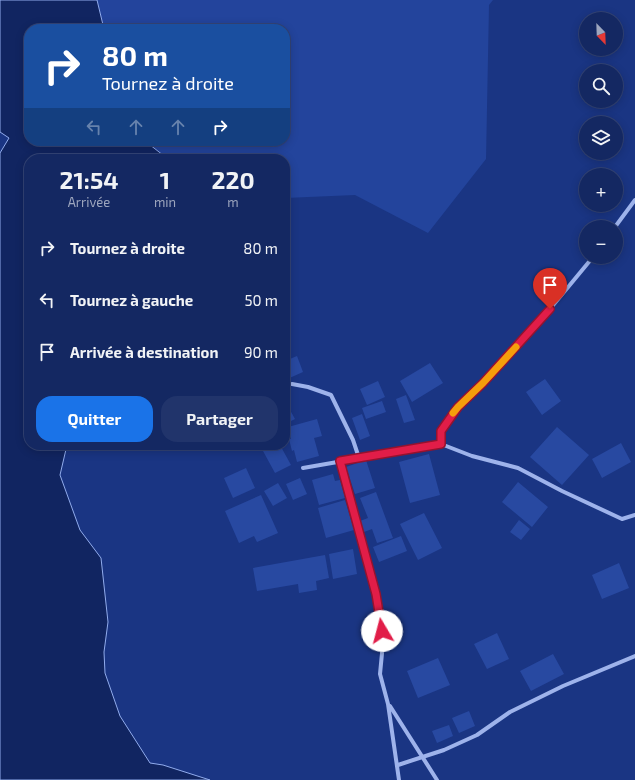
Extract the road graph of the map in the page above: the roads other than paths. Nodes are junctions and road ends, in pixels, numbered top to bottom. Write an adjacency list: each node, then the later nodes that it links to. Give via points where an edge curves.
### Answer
1 (635, 200): 2 (street)
2 (620, 220)
3 (587, 264): 5 (street, via 540,321 458,407 441,431)
4 (292, 384): 6 (street, via 331,395)
5 (441, 444): 6 (street); 9 (street, via 472,456 518,468 622,519)
6 (359, 458): 7 (street)
7 (340, 461): 8 (street); 11 (street, via 376,594 383,644 380,674)
8 (303, 468)
9 (635, 515)
10 (635, 656): 12 (street, via 563,686 510,712 477,735)
11 (388, 704): 12 (street); 13 (street)
12 (423, 757): 13 (street); 15 (street)
13 (398, 765): 14 (street)
14 (399, 780)
15 (438, 780)

